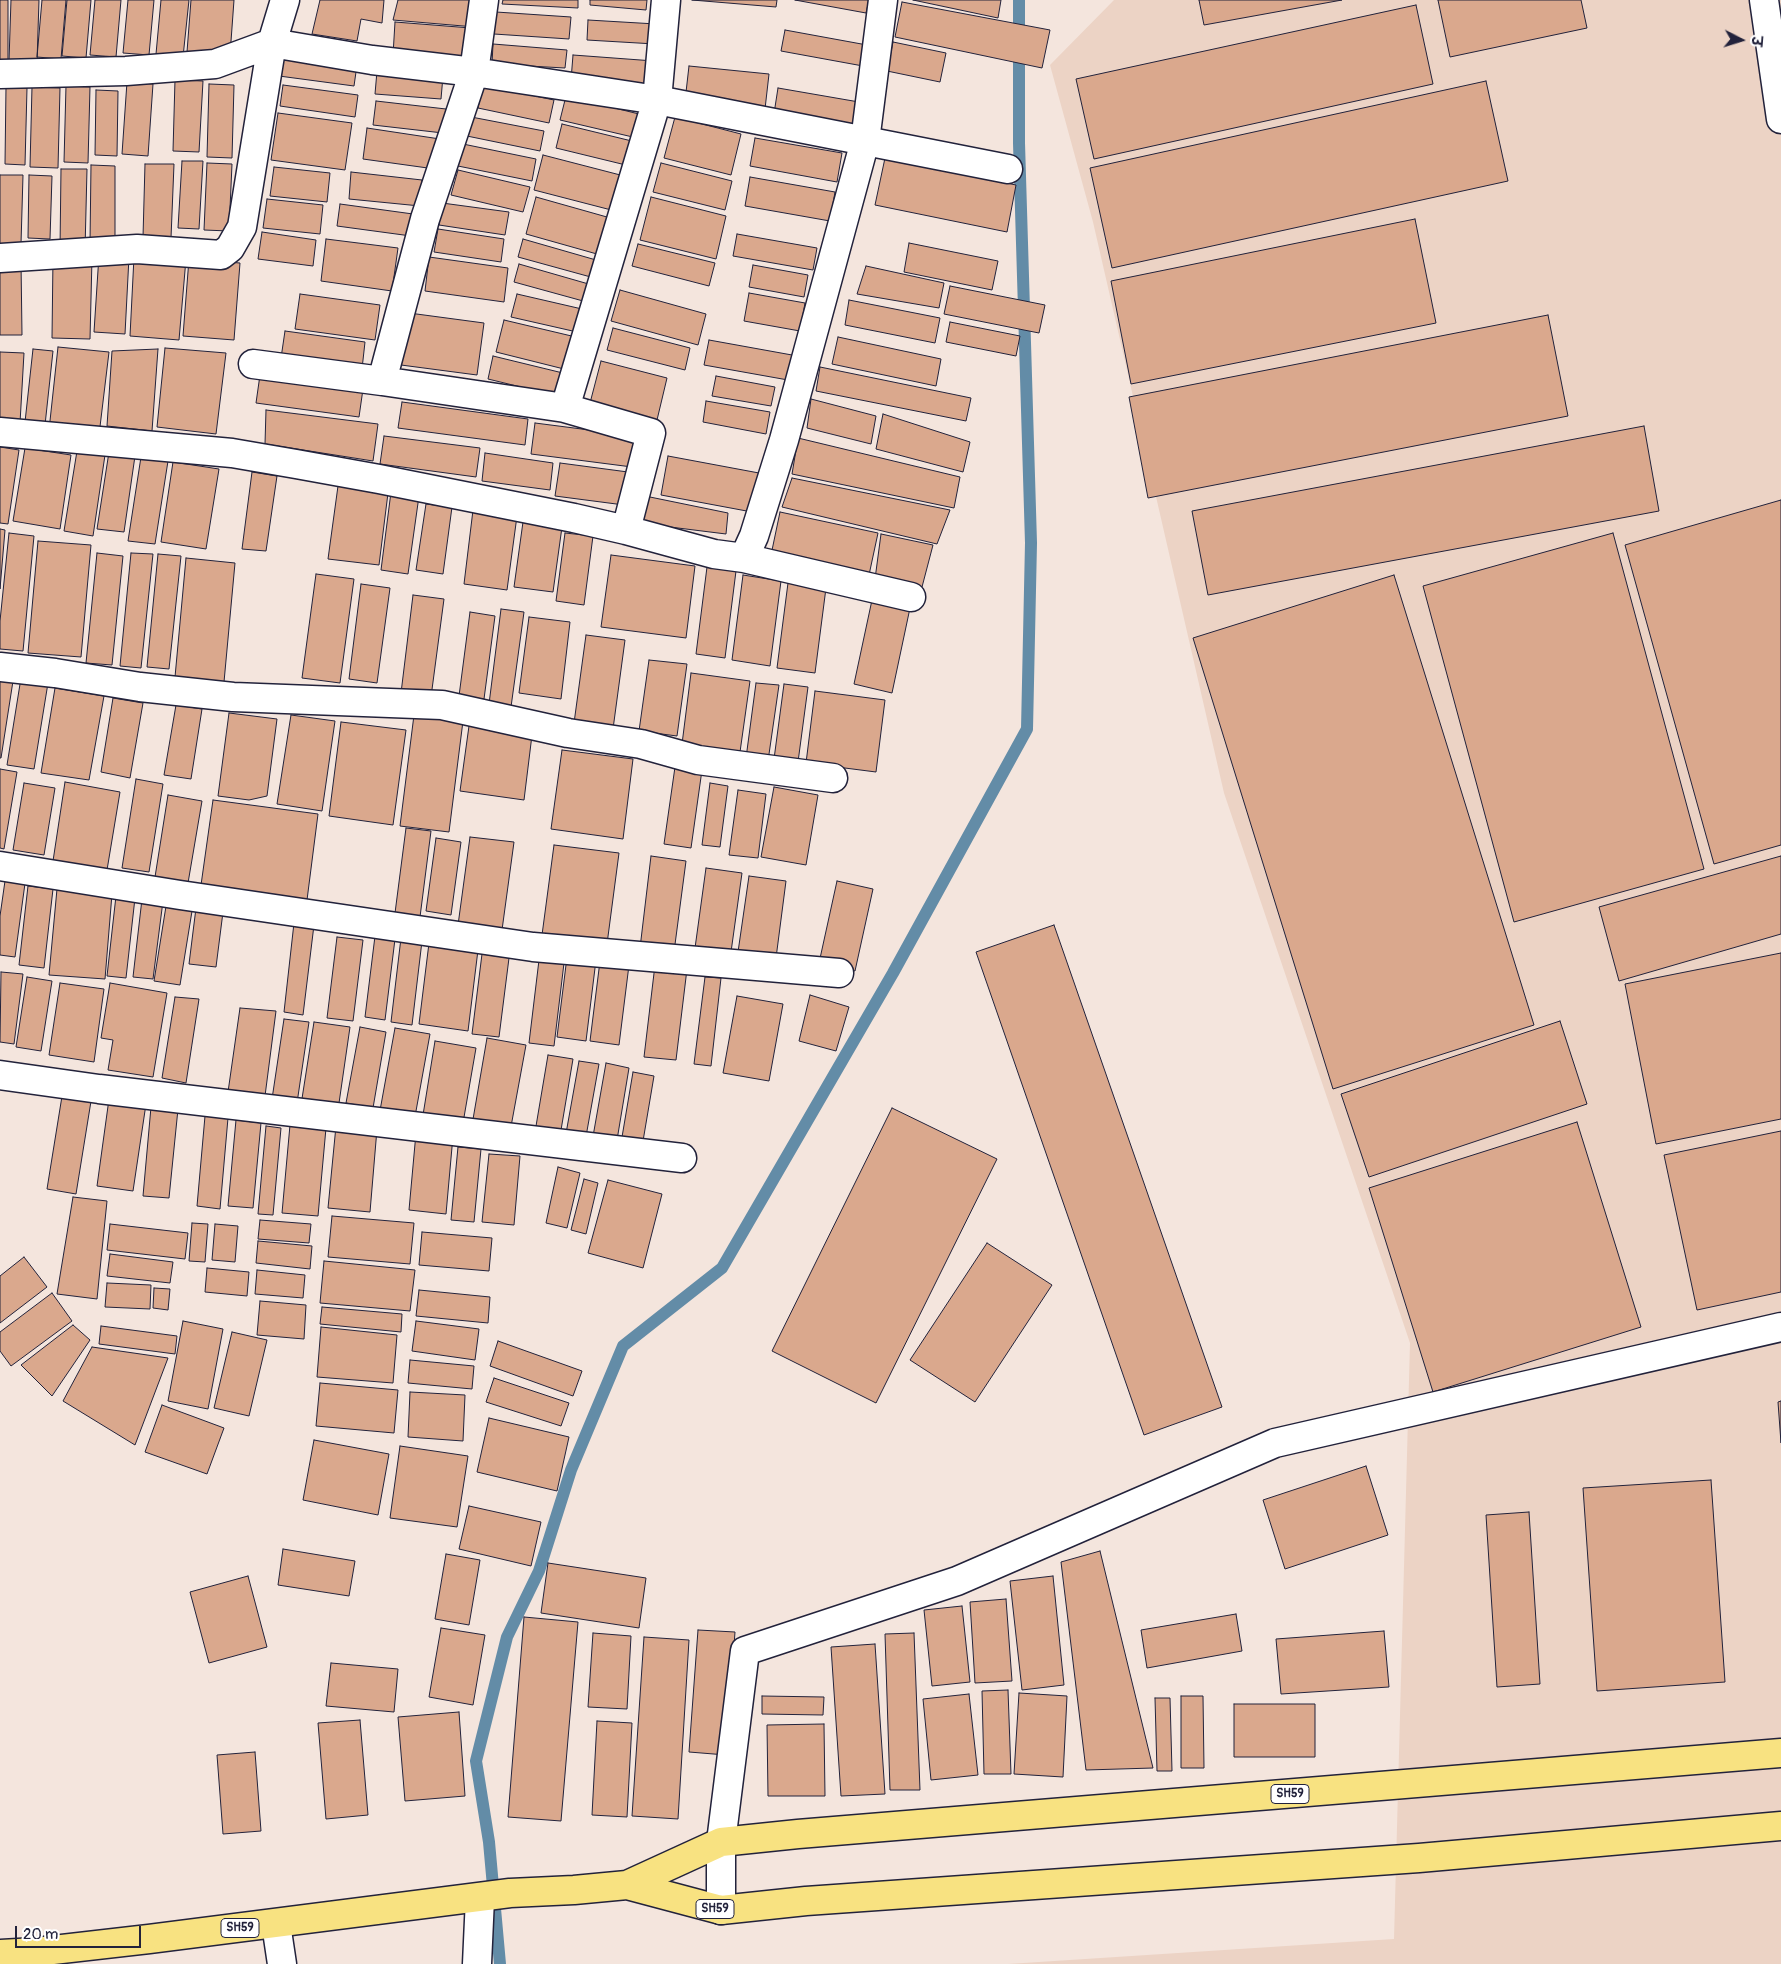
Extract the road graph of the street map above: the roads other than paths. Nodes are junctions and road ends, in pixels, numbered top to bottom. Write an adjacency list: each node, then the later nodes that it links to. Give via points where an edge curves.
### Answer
1 (285, 0): 6 (street)
2 (484, 0): 7 (street)
3 (666, 0): 9 (street)
4 (883, 0): 11 (street)
5 (1764, 0): 10 (street)
6 (272, 43): 7 (street, via 372,60); 8 (street, via 215,64 126,71); 13 (street, via 242,227 230,248 221,255 137,249)
7 (474, 72): 9 (street); 15 (street, via 425,219)
8 (0, 74)
9 (657, 100): 11 (street); 16 (street)
10 (1781, 118)
11 (865, 141): 12 (street); 19 (street, via 784,440)
12 (1008, 169)
13 (0, 258)
14 (254, 364): 15 (street)
15 (382, 381): 16 (street)
16 (564, 408): 18 (street, via 651,433)
17 (0, 432): 18 (street, via 232,453 380,479)
18 (626, 530): 19 (street, via 714,554)
19 (744, 558): 20 (street)
20 (911, 597)
21 (0, 667): 22 (street, via 233,697 442,705 568,733 641,744 698,760)
22 (833, 778)
23 (0, 866): 24 (street, via 534,947)
24 (839, 974)
25 (0, 1075): 26 (street)
26 (682, 1158)
27 (1781, 1327): 30 (street, via 1275,1444 957,1581 745,1651)
28 (1781, 1753): 30 (main road, SH59)
29 (1781, 1826): 33 (main road, SH59, via 1419,1858 806,1901)
30 (721, 1842): 31 (main road, SH59); 33 (street)
31 (627, 1885): 32 (main road, SH59); 33 (main road, SH59)
32 (480, 1898): 34 (main road, SH59); 37 (street)
33 (720, 1910)
34 (276, 1924): 35 (main road, SH59); 36 (street)
35 (0, 1954)
36 (282, 1964)
37 (477, 1964)

